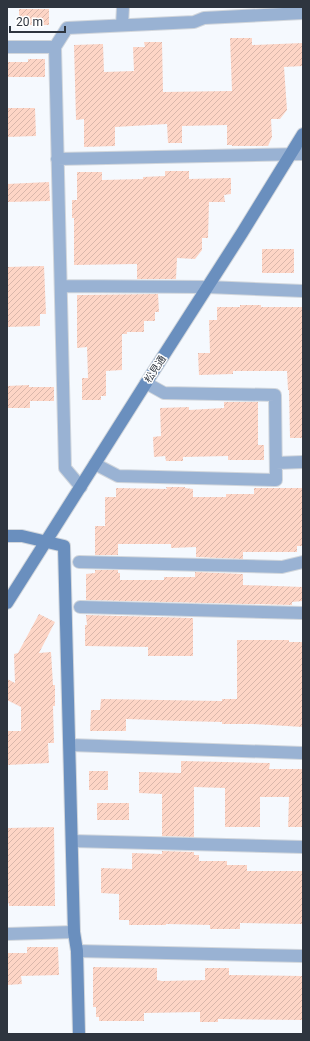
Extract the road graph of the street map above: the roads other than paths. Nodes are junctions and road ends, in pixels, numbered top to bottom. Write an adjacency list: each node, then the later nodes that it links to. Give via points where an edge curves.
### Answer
1 (122, 7): 3 (street)
2 (303, 13): 3 (street)
3 (122, 25): 5 (street, via 67,28)
4 (7, 47): 5 (street)
5 (55, 47): 8 (street)
6 (303, 134): 7 (street, 松見通)
7 (297, 154): 8 (street); 10 (street, 松見通)
8 (57, 159): 9 (street)
9 (62, 286): 10 (street); 16 (street, via 65,468)
10 (207, 287): 11 (street); 12 (street, 松見通)
11 (303, 291)
12 (146, 383): 14 (street, via 164,393 275,395); 15 (street, 松見通)
13 (303, 462): 14 (street)
14 (276, 463): 15 (street, via 276,480 118,476)
15 (95, 464): 16 (street, 松見通)
16 (81, 487): 18 (street, 松見通)
17 (7, 536): 18 (street, via 22,536)
18 (46, 542): 21 (street, 松見通); 24 (street, via 64,546)
19 (79, 562): 20 (street, via 282,567)
20 (303, 562)
21 (7, 603)
22 (80, 606): 23 (street)
23 (303, 613)
24 (70, 745): 25 (street); 26 (street)
25 (303, 752)
26 (72, 842): 27 (street); 28 (street)
27 (303, 846)
28 (74, 932): 29 (street); 30 (street)
29 (7, 934)
30 (78, 952): 31 (street); 32 (street)
31 (303, 956)
32 (79, 1034)

